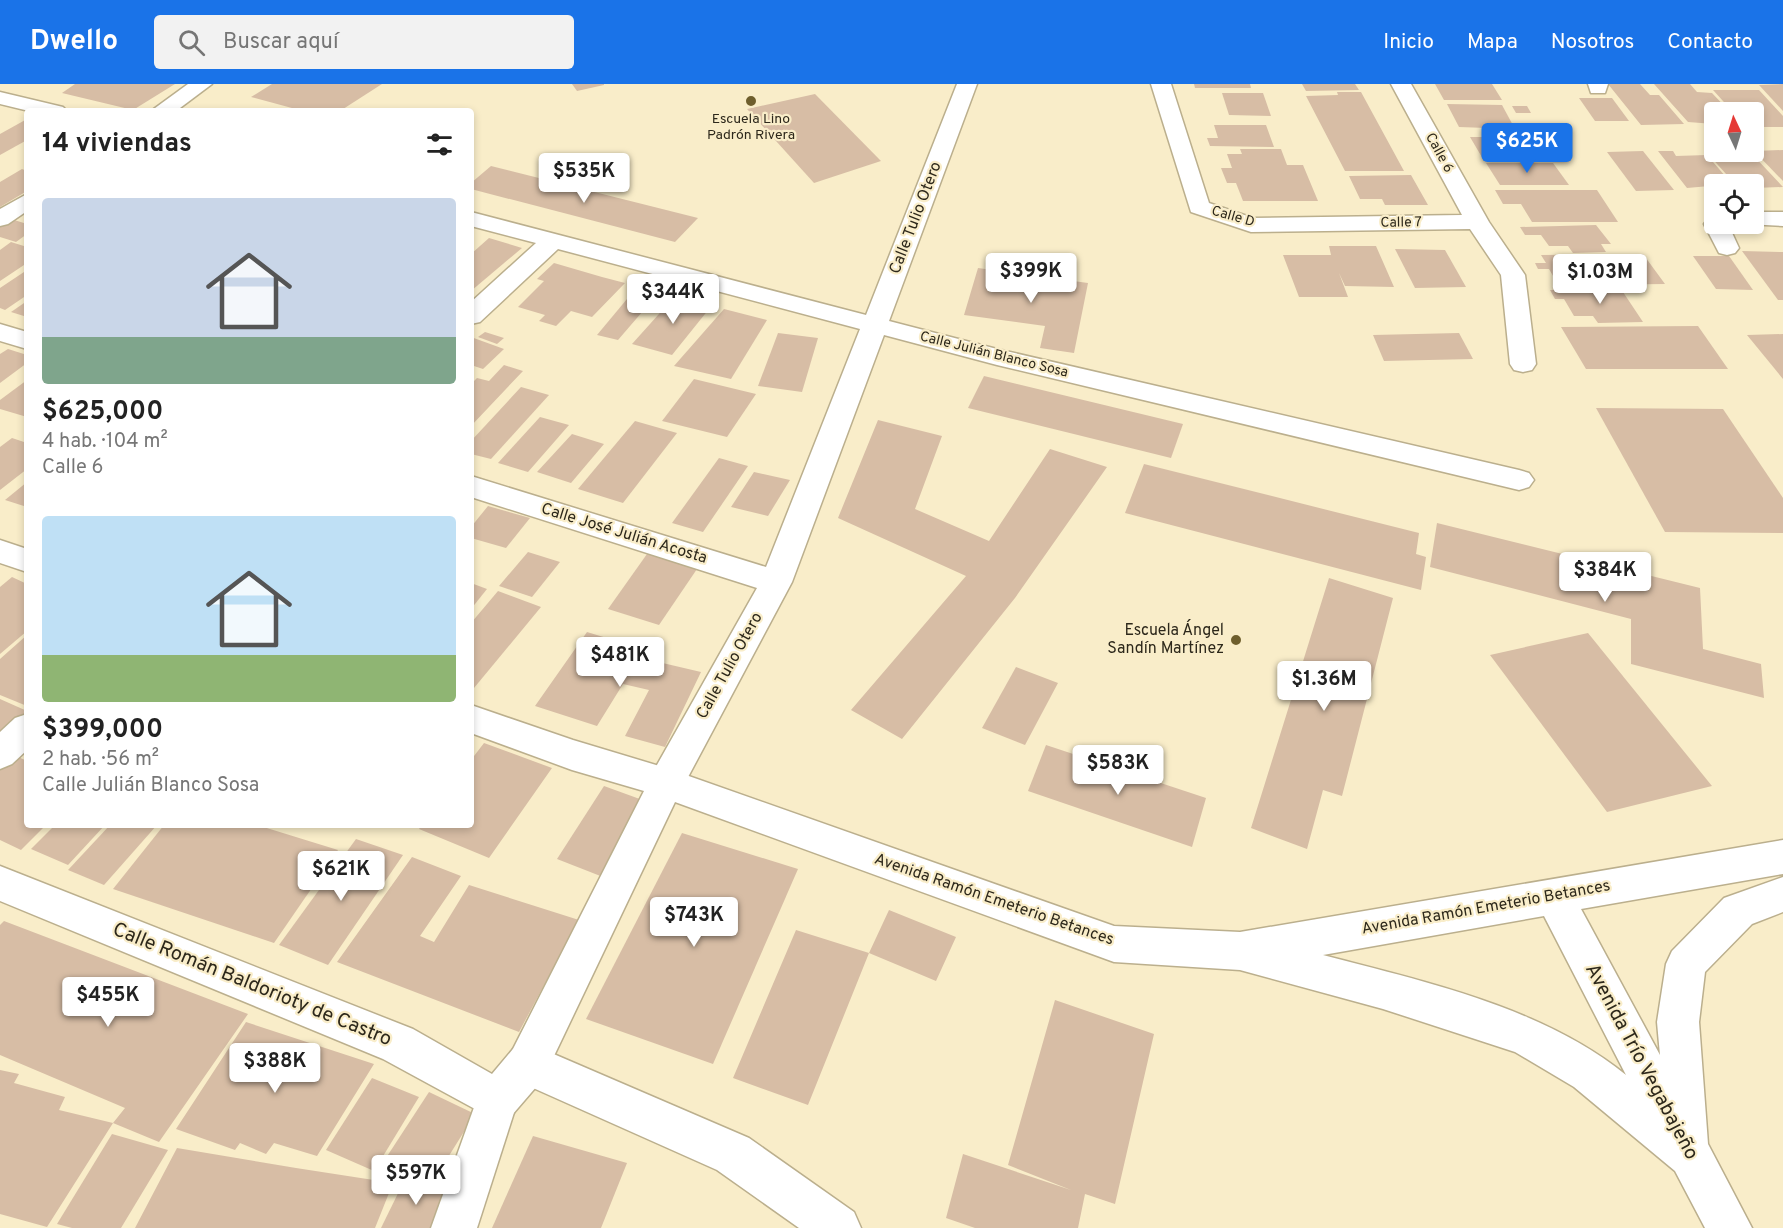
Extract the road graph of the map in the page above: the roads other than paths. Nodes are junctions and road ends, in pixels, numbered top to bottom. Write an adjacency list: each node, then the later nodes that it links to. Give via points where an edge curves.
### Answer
1 (202, 84): 7 (street)
2 (967, 84): 19 (street, Calle Tulio Otero)
3 (1161, 84): 14 (street, Calle D, via 1199,207 1251,225)
4 (1401, 84): 13 (street, Calle 6)
5 (0, 98): 6 (street)
6 (43, 108)
7 (166, 108)
8 (24, 203): 9 (street)
9 (0, 219)
10 (1764, 219): 11 (street)
11 (1783, 219)
12 (474, 220): 16 (street, Calle Julián Blanco Sosa)
13 (1477, 222): 14 (street, Calle 7); 22 (street, Calle 6, via 1513,275)
14 (1325, 224)
15 (1721, 234): 17 (street)
16 (553, 241): 18 (street); 19 (street, Calle Julián Blanco Sosa)
17 (1727, 248)
18 (474, 313)
19 (874, 326): 23 (street, Calle Julián Blanco Sosa); 27 (street, Calle Tulio Otero)
20 (0, 333): 21 (street)
21 (24, 340)
22 (1523, 364)
23 (1519, 480)
24 (474, 487): 27 (street, Calle José Julián Acosta)
25 (0, 551): 26 (street)
26 (24, 560)
27 (776, 582): 31 (street, Calle Tulio Otero)
28 (474, 720): 31 (street, Avenida Ramón Emeterio Betances)
29 (24, 732): 30 (street)
30 (0, 754)
31 (666, 783): 36 (street, Avenida Ramón Emeterio Betances, via 1114,944); 37 (street, Calle Tulio Otero)
32 (1783, 857): 35 (street, Avenida Ramón Emeterio Betances)
33 (0, 883): 38 (street, Calle Román Baldorioty de Castro, via 398,1044)
34 (1783, 894): 39 (street, via 1738,911 1686,964 1678,1022)
35 (1553, 895): 36 (street, Avenida Ramón Emeterio Betances); 39 (street, Avenida Trío Vegabajeño)
36 (1240, 951): 39 (street, via 1383,990 1525,1035 1589,1072)
37 (528, 1064): 38 (street, Calle Tulio Otero); 41 (street, via 733,1154)
38 (497, 1100): 40 (street, Calle Tulio Otero)
39 (1690, 1155): 42 (street, Avenida Trío Vegabajeño)
40 (454, 1228)
41 (838, 1228)
42 (1729, 1228)

